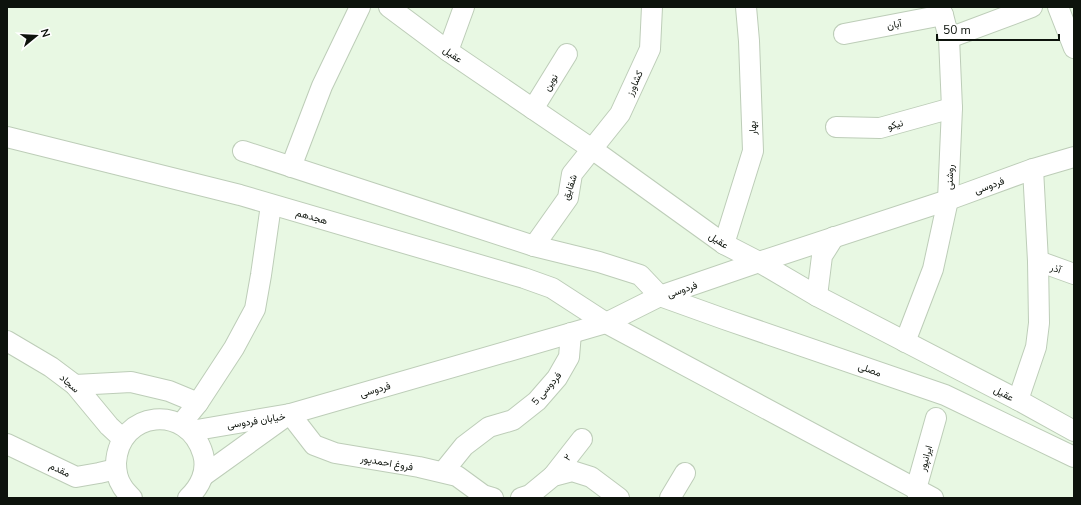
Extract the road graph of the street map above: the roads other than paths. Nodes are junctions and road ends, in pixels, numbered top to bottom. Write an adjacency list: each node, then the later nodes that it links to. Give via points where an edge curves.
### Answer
1 (360, 7): 21 (street, via 322,86)
2 (389, 7): 12 (street, عقیل)
3 (464, 7): 12 (street)
4 (652, 7): 18 (street, کشاورز, via 650,49 620,114)
5 (746, 7): 26 (street, بهار, via 753,151)
6 (1032, 7): 10 (street)
7 (1058, 7): 11 (street)
8 (941, 11): 9 (street, آبان); 10 (street, روشنی)
9 (844, 34)
10 (949, 38): 14 (street, روشنی)
11 (1074, 48)
12 (448, 51): 15 (street, عقیل)
13 (567, 54): 15 (street, نوین)
14 (952, 108): 16 (street, نیکو, via 880,128); 23 (street, روشنی)
15 (534, 109): 18 (street, عقیل)
16 (836, 127)
17 (7, 138): 24 (street, هجدهم)
18 (592, 149): 26 (street, عقیل); 27 (street, شقایق, via 572,174 568,198)
19 (243, 151): 21 (street)
20 (1074, 157): 22 (street, فردوسی)
21 (291, 167): 27 (street)
22 (1033, 169): 23 (street, فردوسی); 28 (street)
23 (948, 200): 25 (street, فردوسی); 36 (street, روشنی, via 933,269)
24 (271, 205): 33 (street, هجدهم, via 524,278 552,288); 39 (street, via 255,309 234,348)
25 (834, 238): 29 (street, فردوسی); 32 (street, via 822,256)
26 (724, 244): 29 (street, عقیل)
27 (534, 246): 31 (street, via 640,275)
28 (1038, 261): 30 (street, آذر); 38 (street, via 1039,323 1036,347)
29 (759, 262): 31 (street, فردوسی); 32 (street, عقیل)
30 (1074, 274)
31 (660, 296): 33 (street, فردوسی); 47 (street, مصلی, via 945,395)
32 (817, 296): 36 (street, عقیل)
33 (606, 323): 34 (street, فردوسی); 53 (street, هجدهم)
34 (571, 333): 40 (street, فردوسی); 48 (street, 5 فردوسی, via 569,357 557,378 537,401 513,420 489,427 464,446)
35 (7, 341): 37 (street, سجاد, via 51,367)
36 (905, 342): 38 (street, عقیل)
37 (75, 385): 39 (street, via 131,382 169,391); 44 (street, سجاد)
38 (1018, 400): 43 (street, عقیل)
39 (198, 403): 42 (street)
40 (290, 414): 42 (street, خیابان فردوسی); 48 (street, فروغ احمدپور, via 314,445 335,453); 52 (street, خیابان فردوسی)
41 (936, 418): 53 (street, ایرانپور)
42 (186, 427): 44 (street, via 165,419 149,420 134,427); 52 (street, via 200,444 205,460)
43 (1074, 431)
44 (123, 439): 51 (street, via 117,453)
45 (582, 439): 50 (street, ۲)
46 (7, 444): 51 (street, مقدم, via 76,477 99,473)
47 (1074, 457)
48 (443, 472): 54 (street, فروغ احمدپور, via 457,476 483,495)
49 (685, 473): 57 (street)
50 (553, 476): 55 (street, via 530,495); 56 (street, via 572,471 591,477)
51 (124, 488)
52 (195, 491)
53 (923, 495)
54 (493, 498)
55 (521, 498)
56 (619, 498)
57 (670, 498)

